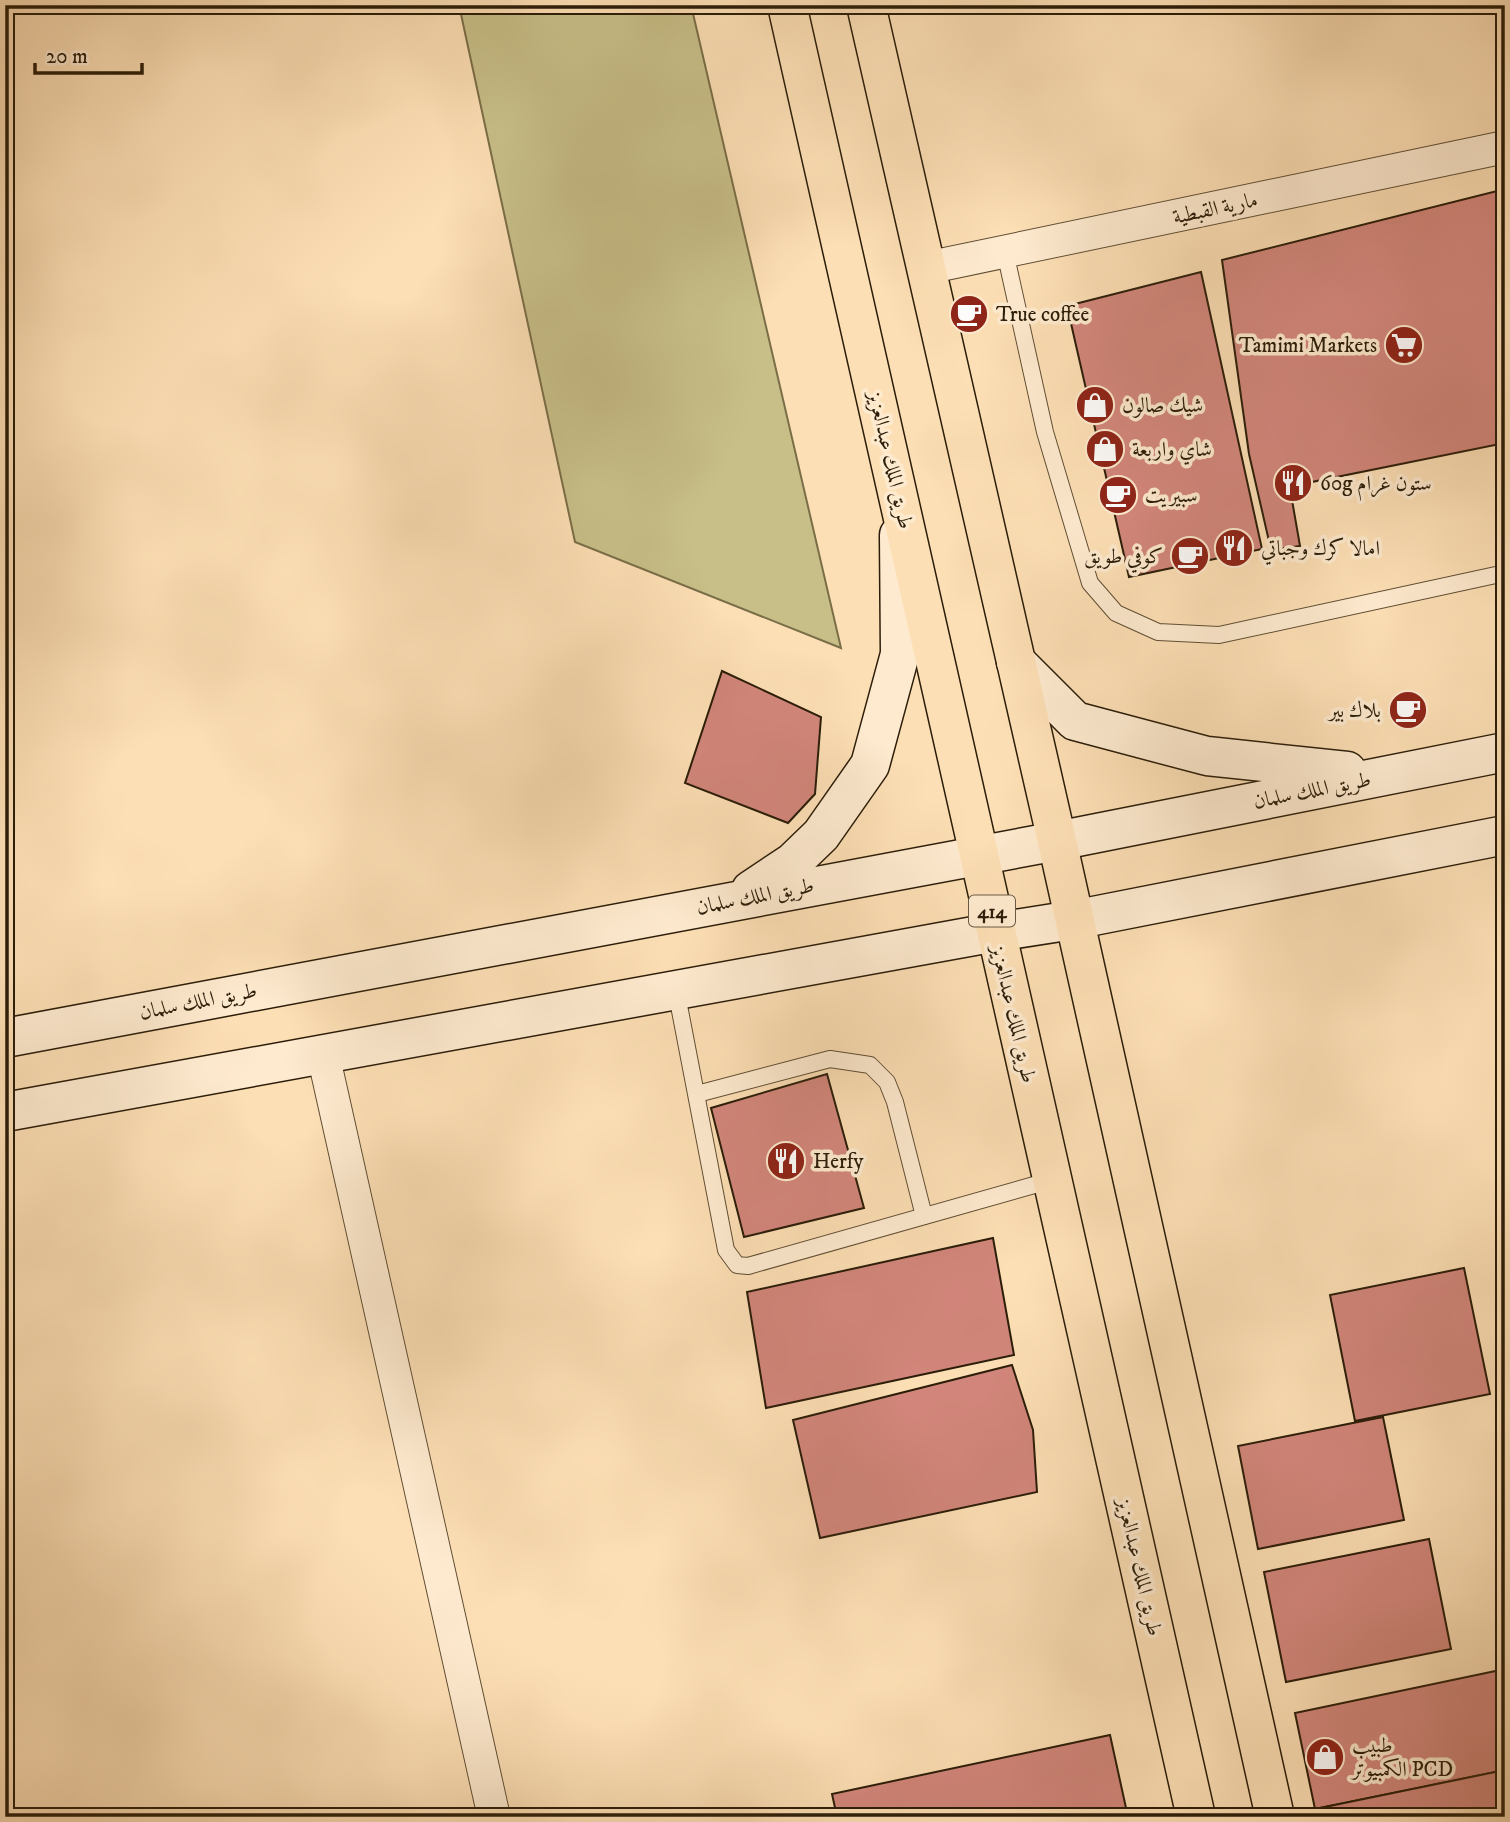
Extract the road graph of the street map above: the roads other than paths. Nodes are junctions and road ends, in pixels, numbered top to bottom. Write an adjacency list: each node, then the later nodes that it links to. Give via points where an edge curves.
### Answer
1 (787, 5): 6 (highway, طريق الملك عبدالعزيز / 414)
2 (866, 5): 5 (highway)
3 (1505, 147): 4 (street, مارية القبطية)
4 (1005, 252): 5 (street, مارية القبطية); 7 (lane, via 1045,432 1090,583 1116,613 1158,632 1219,635)
5 (926, 268): 8 (highway)
6 (899, 494): 13 (highway, طريق الملك عبدالعزيز / 414); 14 (main road, via 900,654 870,765 821,835 793,862)
7 (1505, 573)
8 (1016, 662): 10 (main road, via 1075,721 1208,756); 12 (highway)
9 (1505, 752): 10 (main road, طريق الملك سلمان)
10 (1387, 775): 12 (main road, طريق الملك سلمان)
11 (1505, 835): 15 (main road)
12 (1057, 841): 13 (main road, طريق الملك سلمان); 15 (highway)
13 (980, 853): 14 (main road, طريق الملك سلمان); 16 (highway, طريق الملك عبدالعزيز / 414)
14 (738, 899): 18 (main road, طريق الملك سلمان)
15 (1073, 920): 16 (main road); 26 (highway)
16 (996, 932): 17 (main road); 22 (highway, طريق الملك عبدالعزيز / 414)
17 (676, 990): 19 (main road); 20 (lane)
18 (5, 1038)
19 (323, 1054): 21 (main road); 24 (street)
20 (697, 1094): 23 (lane, via 830,1059 870,1065 887,1082 895,1102); 23 (lane, via 726,1250 737,1265 748,1266)
21 (5, 1112)
22 (1052, 1180): 23 (lane); 25 (highway, طريق الملك عبدالعزيز / 414)
23 (924, 1216)
24 (494, 1817)
25 (1196, 1817)
26 (1275, 1817)

